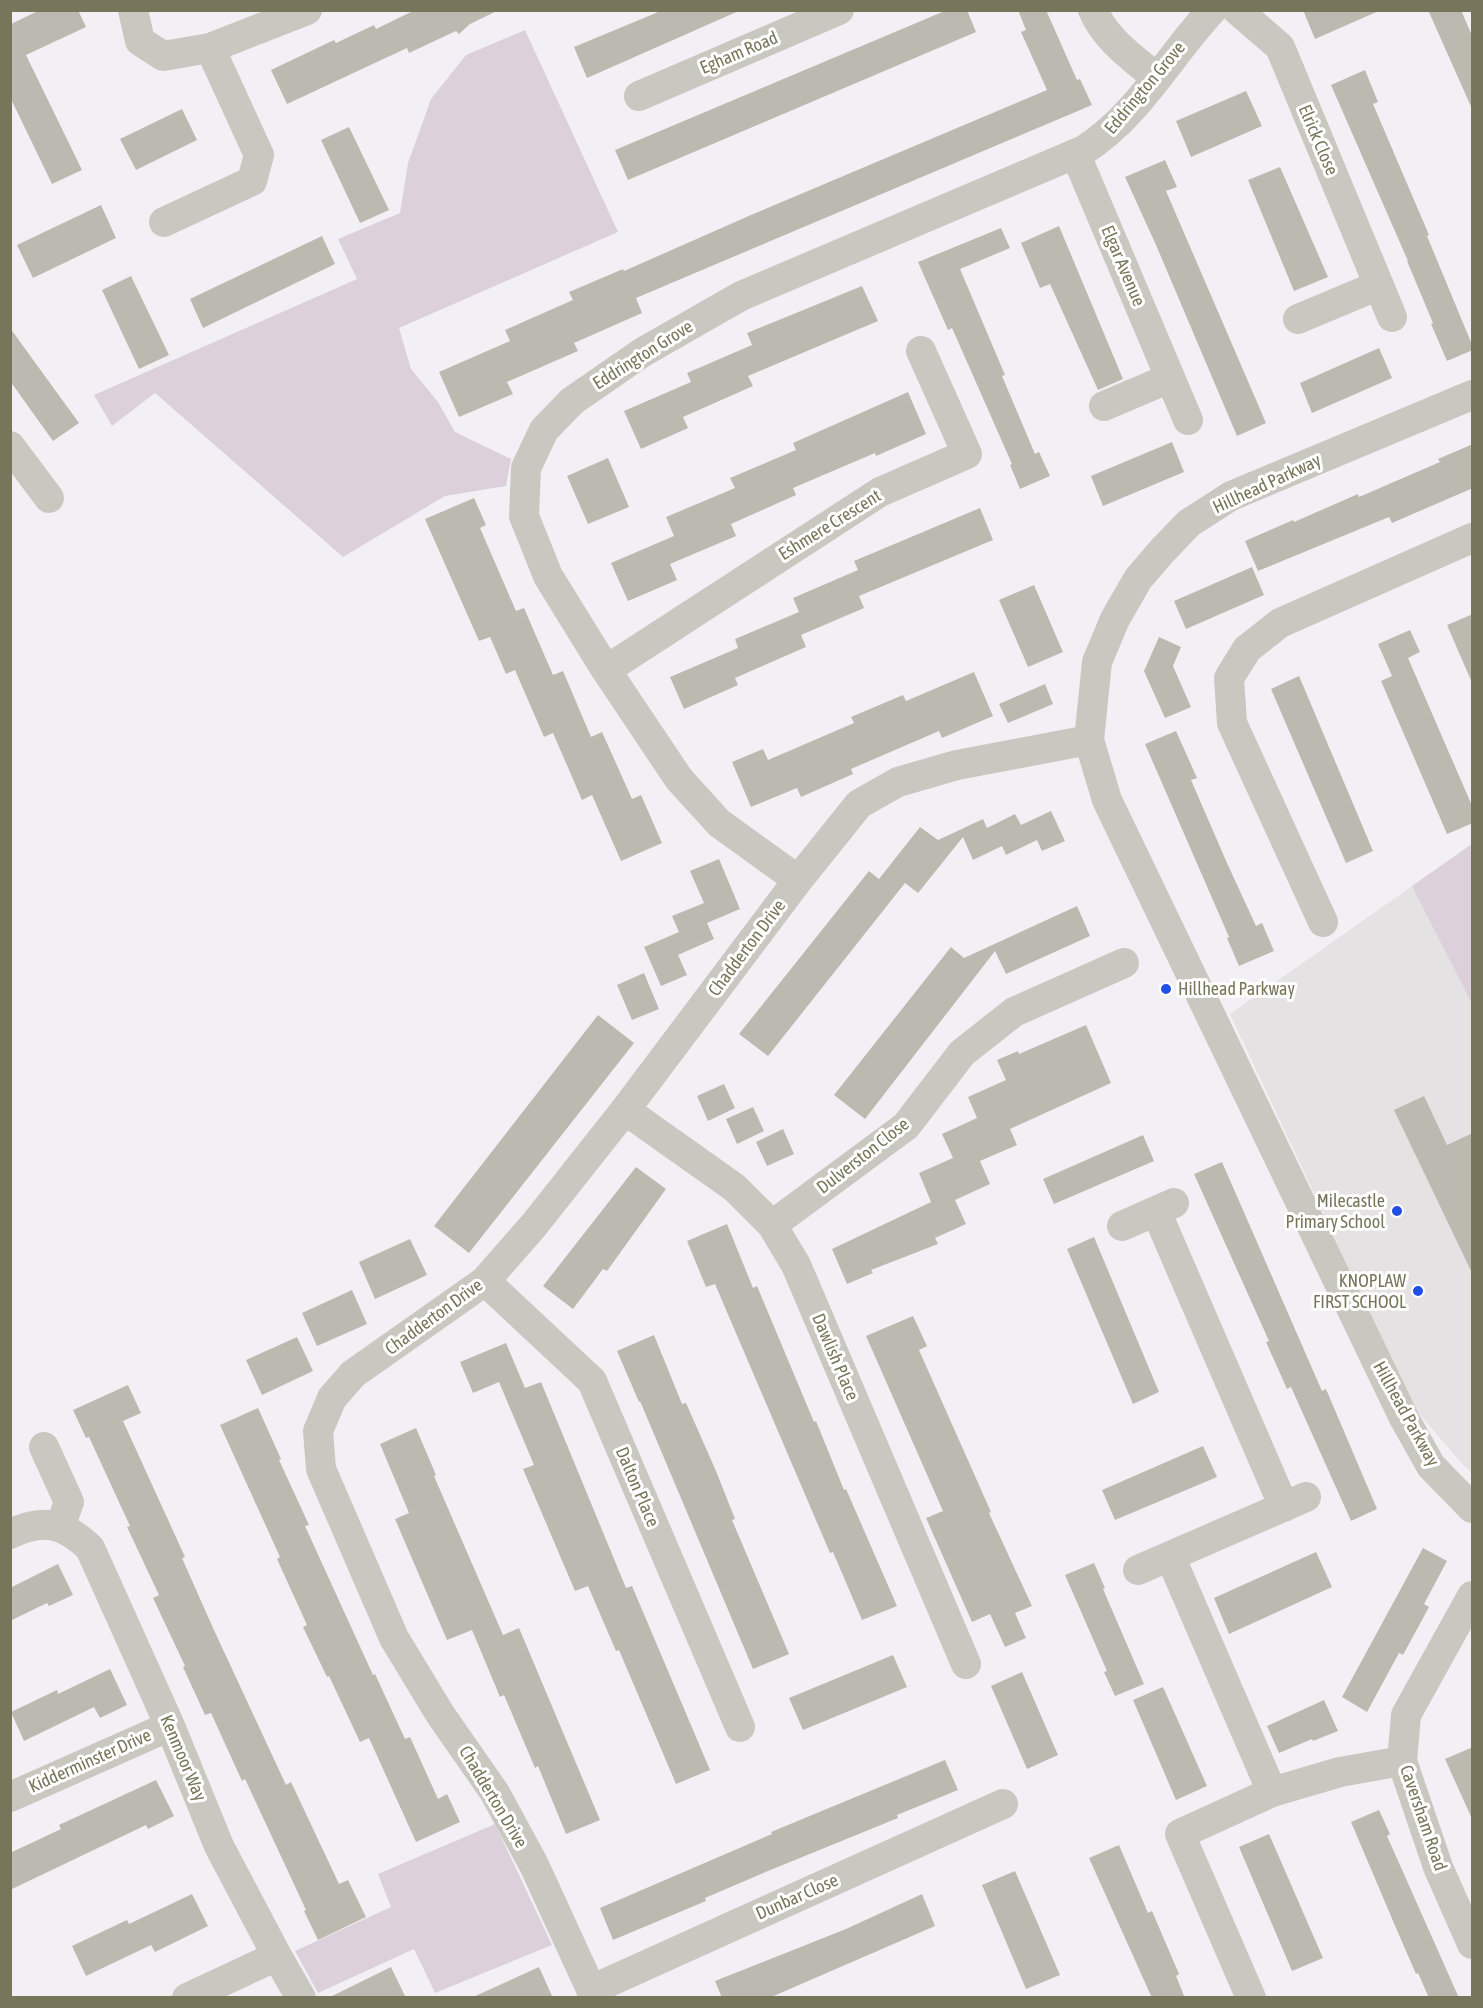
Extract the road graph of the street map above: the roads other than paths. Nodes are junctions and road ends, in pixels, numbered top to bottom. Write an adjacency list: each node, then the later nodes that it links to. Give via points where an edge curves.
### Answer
1 (133, 10): 7 (street, via 140,41 163,56)
2 (307, 10): 7 (street)
3 (839, 10): 9 (street, Egham Road)
4 (1093, 10): 8 (street, via 1120,47)
5 (1212, 10): 8 (street, Eddrington Grove)
6 (1237, 10): 12 (street, Elrick Close, via 1280,47)
7 (210, 48): 11 (street, via 259,155 252,181)
8 (1157, 78): 10 (street, Eddrington Grove, via 1113,130)
9 (639, 96)
10 (1076, 155): 16 (street, Elgar Avenue); 23 (street, Eddrington Grove, via 741,296 643,352 572,401 544,430 526,468 524,516 548,576)
11 (164, 222)
12 (1379, 285): 13 (street, Elrick Close); 14 (street)
13 (1392, 317)
14 (1298, 319)
15 (921, 351): 23 (street, Eshmere Crescent, via 967,454 880,492)
16 (1170, 378): 18 (street); 19 (street, Elgar Avenue)
17 (1473, 395): 24 (street, Hillhead Parkway, via 1231,496 1189,524 1138,579 1115,619 1097,662)
18 (1104, 406)
19 (1188, 420)
20 (10, 446): 21 (street)
21 (49, 498)
22 (1473, 538): 26 (street, via 1280,622 1247,649 1229,678 1232,723)
23 (606, 670): 25 (street, Eddrington Grove, via 680,779 719,823)
24 (1089, 740): 25 (street, Chadderton Drive, via 957,765 898,782 859,804); 33 (street, Hillhead Parkway, via 1107,800 1404,1418 1431,1466)
25 (798, 880): 28 (street, Chadderton Drive)
26 (1323, 922)
27 (1124, 963): 29 (street, Dulverston Close, via 1014,1012 962,1053 906,1126)
28 (624, 1110): 29 (street, Dawlish Place, via 735,1188); 31 (street, Chadderton Drive)
29 (771, 1225): 39 (street, Dawlish Place, via 796,1265)
30 (1122, 1226): 36 (street, via 1165,1207 1295,1502)
31 (486, 1281): 41 (street, Dalton Place, via 592,1381); 48 (street, Chadderton Drive, via 353,1374 332,1398 318,1431 321,1469 394,1638 495,1794 534,1865)
32 (44, 1447): 34 (street, via 69,1502)
33 (1473, 1508)
34 (60, 1527): 35 (street, via 41,1524); 40 (street, Kenmoor Way, via 76,1534 90,1548)
35 (10, 1534)
36 (1170, 1556): 37 (street); 43 (street)
37 (1138, 1570)
38 (1473, 1596): 42 (street, Caversham Road, via 1406,1714)
39 (966, 1664)
40 (170, 1726): 44 (street, Kidderminster Drive); 47 (street, Kenmoor Way, via 219,1846)
41 (740, 1727)
42 (1402, 1761): 43 (street); 46 (street, Caversham Road, via 1438,1867)
43 (1272, 1792): 51 (street, via 1180,1834)
44 (10, 1797)
45 (1003, 1804): 48 (street, Dunbar Close)
46 (1469, 1928)
47 (277, 1956): 49 (street); 50 (street, Kenmoor Way)
48 (593, 1994)
49 (187, 1998)
50 (301, 1998)
51 (1251, 1998)

